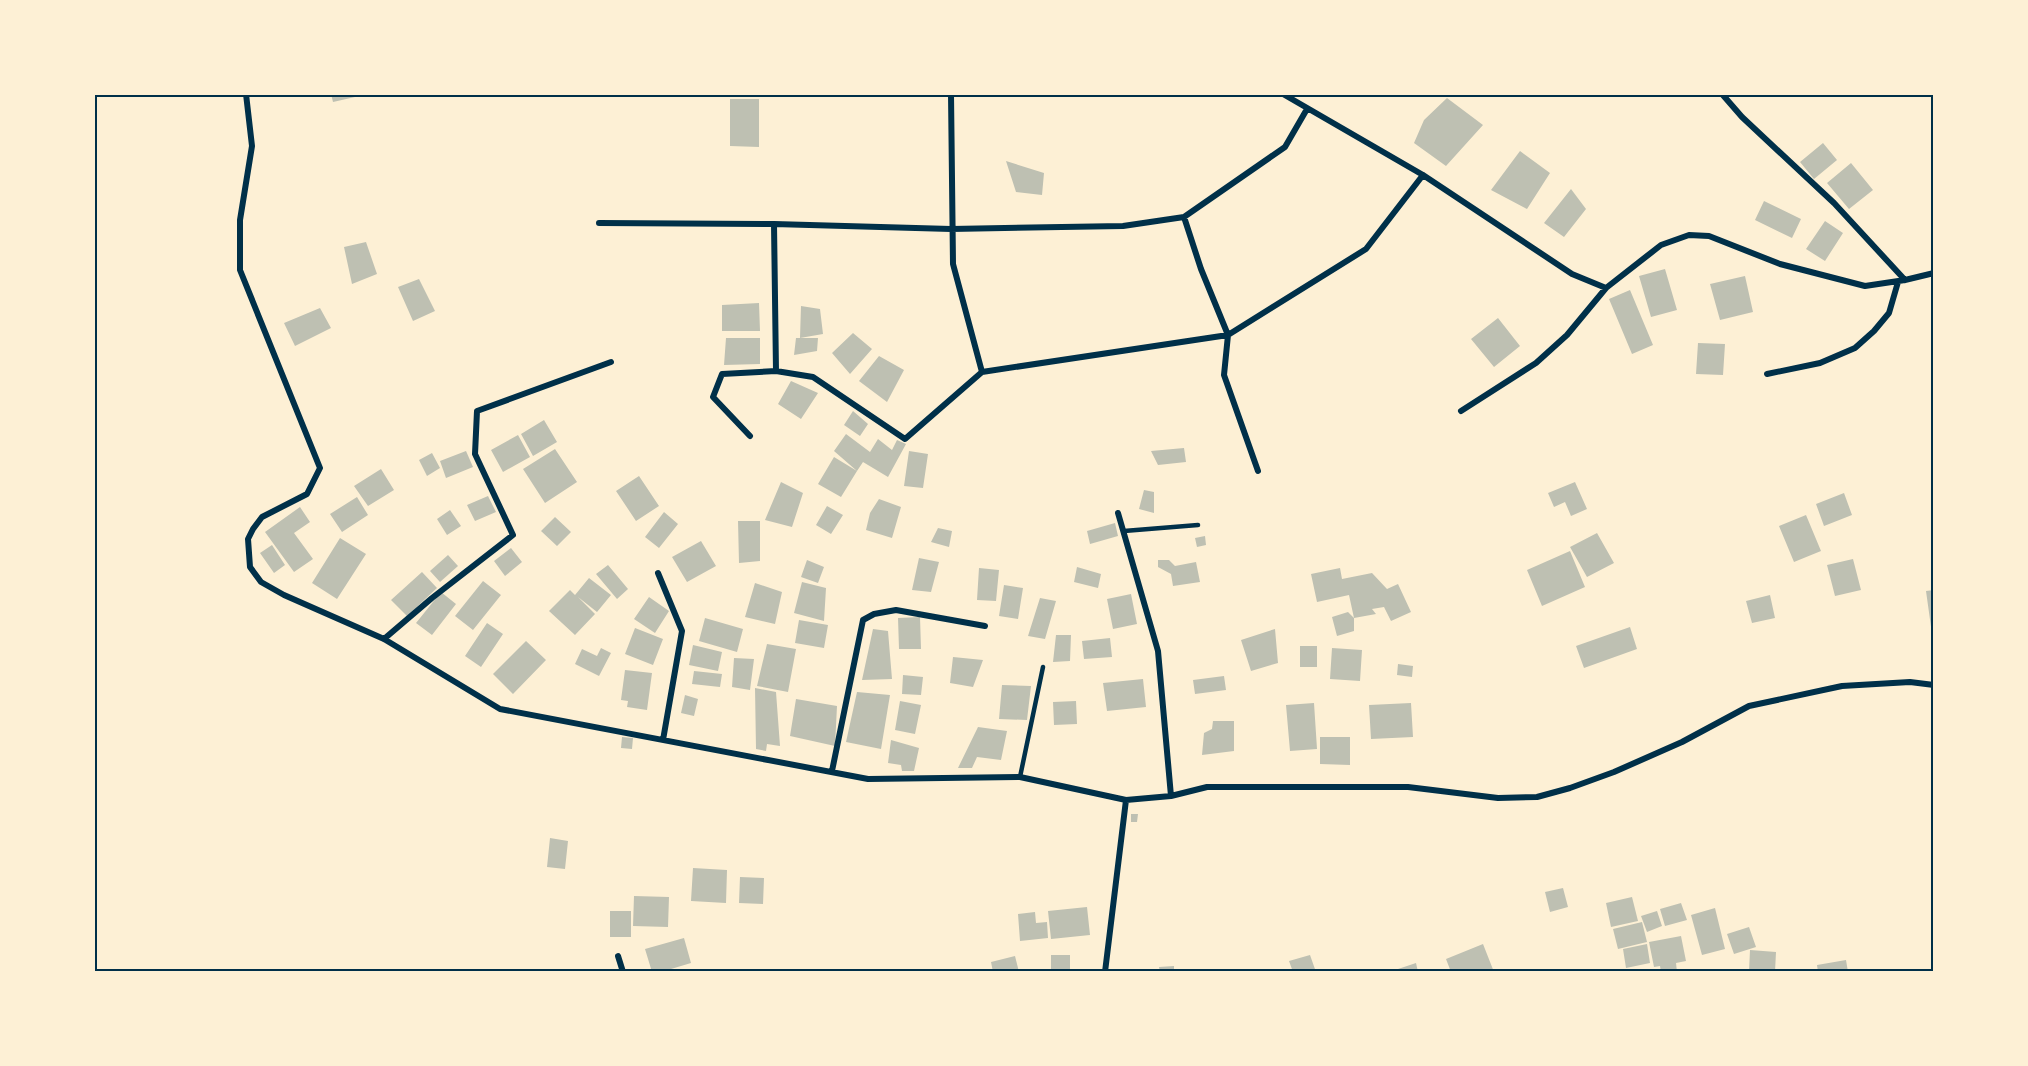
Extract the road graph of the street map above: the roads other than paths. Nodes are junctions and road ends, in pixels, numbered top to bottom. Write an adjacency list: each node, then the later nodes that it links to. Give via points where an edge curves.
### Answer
1 (246, 94): 28 (street, via 252,146 240,220 240,270 320,468 307,494 262,517 253,529 248,539 250,567 261,582 284,595)
2 (951, 94): 10 (street)
3 (1283, 94): 5 (street)
4 (1722, 94): 12 (street, via 1834,203)
5 (1307, 109): 6 (street); 7 (street, via 1285,147)
6 (1423, 176): 14 (street, via 1572,274); 15 (street, via 1366,249)
7 (1184, 217): 10 (street, via 1123,226); 15 (street)
8 (599, 223): 9 (street)
9 (774, 224): 10 (street); 17 (street)
10 (951, 229): 18 (street, via 953,264)
11 (1934, 273): 12 (street)
12 (1905, 280): 13 (street)
13 (1898, 282): 14 (street, via 1865,286 1780,264 1709,236 1689,234 1661,245); 19 (street, via 1889,314 1855,348 1820,363)
14 (1606, 288): 20 (street, via 1567,336 1536,363)
15 (1228, 335): 18 (street); 22 (street, via 1224,375)
16 (611, 362): 28 (street, via 477,411 475,454 513,535)
17 (776, 371): 18 (street, via 813,376 905,439); 21 (street, via 722,374 713,397)
18 (982, 372)
19 (1767, 374)
20 (1461, 411)
21 (750, 436)
22 (1258, 471)
23 (1118, 513): 25 (street)
24 (1198, 525): 25 (lane)
25 (1124, 531): 34 (street, via 1158,651)
26 (658, 573): 31 (street, via 682,631)
27 (984, 626): 32 (street, via 897,610 864,620)
28 (384, 639): 31 (street, via 500,709)
29 (1043, 667): 33 (lane)
30 (1934, 685): 34 (street, via 1910,682 1842,686 1749,706 1614,772 1537,797 1498,798 1408,787 1207,787)
31 (663, 740): 32 (street)
32 (832, 771): 33 (street, via 868,779)
33 (1020, 777): 35 (street)
34 (1171, 796): 35 (street)
35 (1126, 800): 38 (street)
36 (618, 956): 37 (street)
37 (623, 972)
38 (1105, 972)

